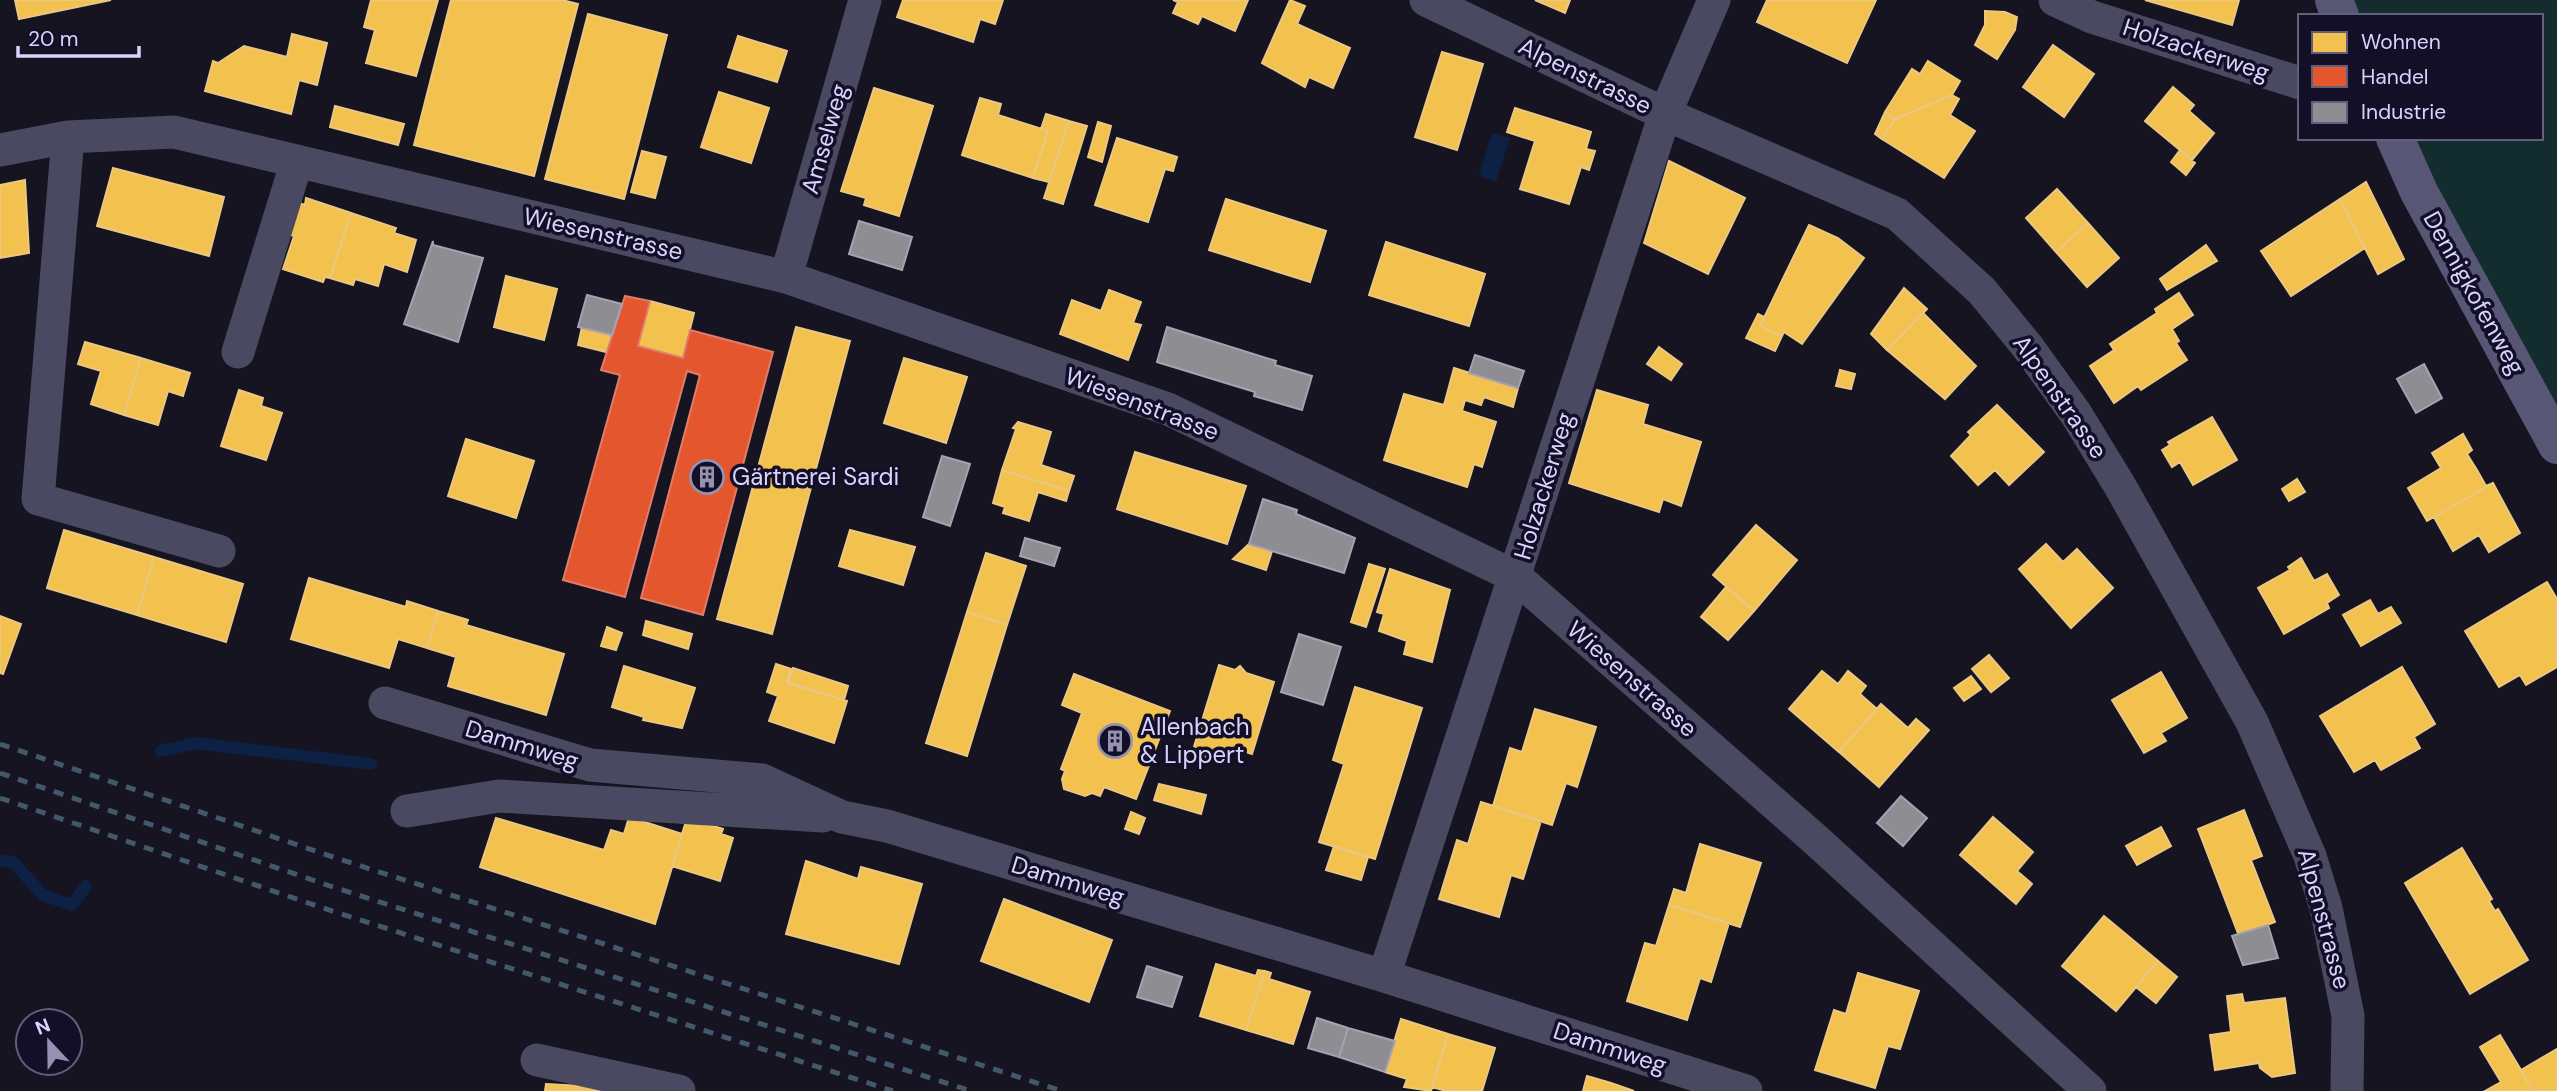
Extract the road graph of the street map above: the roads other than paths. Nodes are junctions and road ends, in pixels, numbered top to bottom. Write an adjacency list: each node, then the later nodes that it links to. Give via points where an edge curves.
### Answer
1 (864, 0): 11 (street, Amselweg)
2 (1426, 0): 6 (street, Alpenstrasse)
3 (1714, 0): 6 (street, Holzackerweg)
4 (2055, 0): 5 (street, Holzackerweg, via 2092,17)
5 (2298, 82)
6 (1665, 114): 15 (street, Holzackerweg); 24 (street, Alpenstrasse, via 1897,214 1982,291 2076,414 2252,722 2300,830 2326,908 2348,1016)
7 (68, 136): 9 (street, Wiesenstrasse); 10 (street, Wiesenstrasse, via 174,132); 14 (street, via 38,499)
8 (2396, 140): 13 (street, Dennigkofenweg, via 2419,192)
9 (0, 150)
10 (297, 161): 11 (street, Wiesenstrasse); 12 (street)
11 (786, 277): 15 (street, Wiesenstrasse, via 1168,409)
12 (238, 352)
13 (2557, 445)
14 (219, 551)
15 (1516, 577): 19 (street, Holzackerweg); 23 (street, Wiesenstrasse, via 1807,832)
16 (385, 703): 18 (street, Dammweg, via 590,765 762,780)
17 (407, 811): 18 (street, via 499,796)
18 (842, 817): 19 (street, Dammweg, via 887,826)
19 (1384, 976): 22 (street, Dammweg)
20 (537, 1060): 21 (street)
21 (679, 1091)
22 (1746, 1091)
23 (2090, 1091)
24 (2347, 1091)

